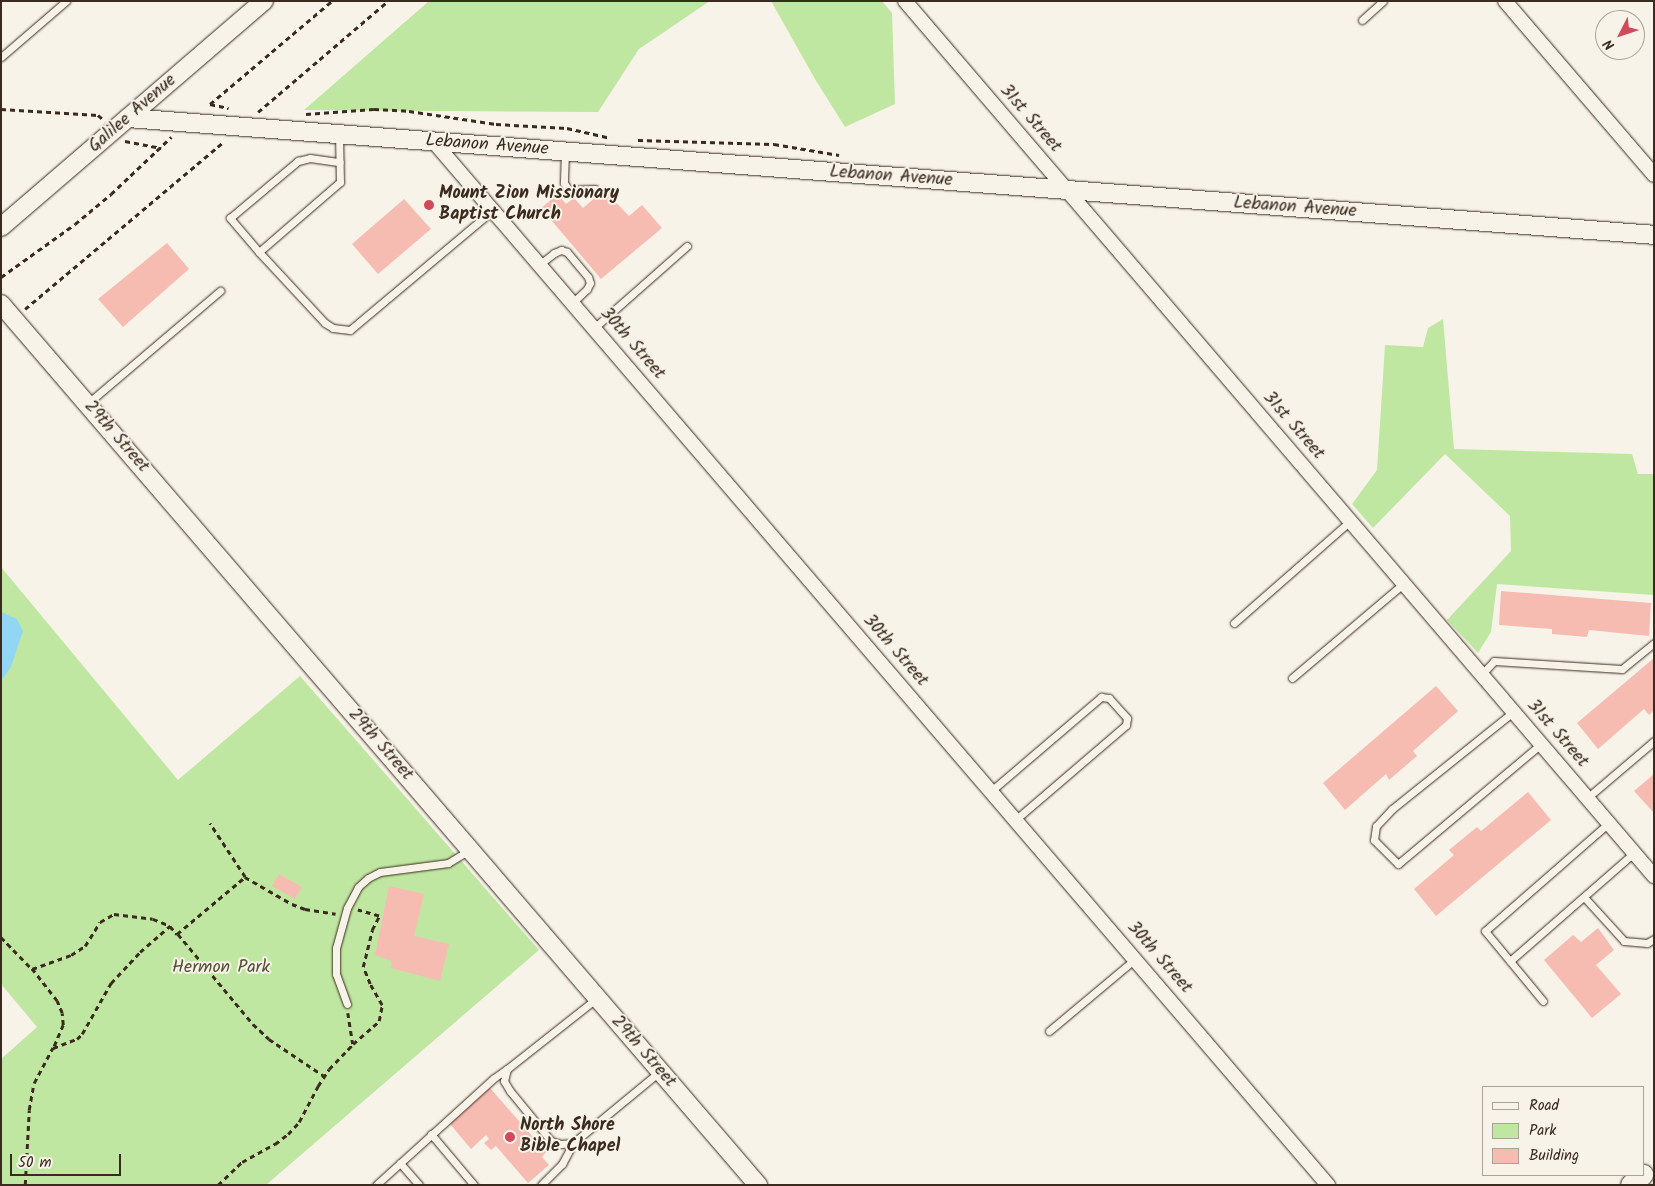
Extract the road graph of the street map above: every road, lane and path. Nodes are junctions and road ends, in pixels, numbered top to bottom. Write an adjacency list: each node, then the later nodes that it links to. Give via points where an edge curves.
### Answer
1 (66, 1): 9 (lane)
2 (264, 1): 14 (street, Galilee Avenue)
3 (332, 1): 11 (path)
4 (388, 1): 12 (path, via 257,113)
5 (904, 1): 29 (street, 31st Street)
6 (1384, 1): 8 (lane)
7 (1505, 1): 27 (street)
8 (1362, 20)
9 (1, 57)
10 (1, 110): 15 (path, via 98,115)
11 (203, 110)
12 (264, 114)
13 (297, 115): 19 (path, via 374,109 409,111 496,124 567,128)
14 (128, 118): 16 (street, Lebanon Avenue); 31 (street, Galilee Avenue)
15 (106, 122)
16 (339, 134): 22 (street, Lebanon Avenue); 26 (lane)
17 (172, 136): 23 (path)
18 (123, 139): 23 (path)
19 (618, 140)
20 (637, 140): 25 (path, via 774,144 838,154)
21 (224, 141): 40 (path)
22 (434, 142): 24 (street, Lebanon Avenue); 30 (street, 30th Street)
23 (161, 148): 36 (path, via 75,224)
24 (565, 152): 28 (lane, via 564,183 569,190); 29 (street, Lebanon Avenue)
25 (844, 159)
26 (340, 162): 34 (lane, via 340,182); 34 (lane, via 310,158 298,161 230,218)
27 (1654, 174)
28 (595, 189)
29 (1067, 191): 32 (street, Lebanon Avenue); 43 (street, 31st Street)
30 (493, 210): 34 (lane, via 347,331 325,323); 35 (street, 30th Street)
31 (1, 227)
32 (1654, 235)
33 (687, 246): 41 (lane)
34 (259, 252)
35 (540, 264): 38 (street, 30th Street); 38 (lane, via 561,250 567,252 588,277 590,284 587,289)
36 (1, 277)
37 (220, 291): 42 (lane)
38 (572, 303): 41 (street, 30th Street)
39 (1, 304): 42 (street, 29th Street)
40 (24, 309)
41 (594, 328): 52 (street, 30th Street)
42 (87, 404): 57 (street, 29th Street)
43 (1350, 521): 44 (street, 31st Street); 45 (lane)
44 (1403, 584): 47 (street, 31st Street); 48 (lane)
45 (1234, 623)
46 (1654, 643): 47 (lane, via 1622,669 1494,661)
47 (1482, 674): 49 (street, 31st Street)
48 (1292, 678)
49 (1513, 712): 51 (street, 31st Street); 51 (lane, via 1392,810 1376,826 1374,840 1398,864)
50 (1654, 741): 53 (lane)
51 (1540, 744): 53 (street, 31st Street)
52 (991, 791): 54 (street, 30th Street); 54 (lane, via 1101,697 1109,698 1127,718 1126,725)
53 (1587, 798): 55 (street, 31st Street)
54 (1015, 820): 67 (street, 30th Street)
55 (1609, 823): 58 (street, 31st Street); 68 (lane, via 1485,931)
56 (210, 824): 60 (path)
57 (470, 850): 62 (lane, via 448,863 380,872 358,887); 70 (street, 29th Street)
58 (1634, 853): 59 (street, 31st Street); 61 (lane)
59 (1654, 876)
60 (246, 877): 62 (path, via 305,909); 64 (path)
61 (1584, 897): 66 (lane, via 1624,941 1647,943); 68 (lane)
62 (346, 911): 72 (lane, via 336,948 336,974); 74 (path, via 379,916 363,967 382,1005 379,1021)
63 (170, 926): 64 (path); 69 (path, via 152,919 114,914 100,922 85,946 71,955); 75 (path, via 127,963 111,983 82,1034)
64 (178, 934): 78 (path, via 268,1039)
65 (1, 937): 69 (path)
66 (1654, 939)
67 (1134, 959): 73 (lane); 90 (street, 30th Street)
68 (1510, 961): 71 (lane)
69 (32, 969): 75 (path, via 58,1001 62,1013 63,1025)
70 (597, 998): 76 (lane); 77 (street, 29th Street)
71 (1544, 1001)
72 (347, 1004): 74 (path)
73 (1049, 1031)
74 (353, 1044): 78 (path)
75 (53, 1048): 83 (path, via 34,1083 28,1116)
76 (508, 1069): 79 (lane); 80 (lane, via 504,1080 510,1091 551,1141)
77 (660, 1071): 80 (lane); 89 (street, 29th Street)
78 (324, 1076): 84 (path, via 300,1122 275,1144 242,1162)
79 (432, 1134): 81 (lane); 87 (lane)
80 (573, 1143): 88 (lane, via 562,1164)
81 (400, 1163): 85 (lane); 86 (lane)
82 (1641, 1176): 91 (main road)
83 (25, 1185)
84 (218, 1185)
85 (376, 1185)
86 (419, 1185)
87 (474, 1185)
88 (541, 1185)
89 (758, 1185)
90 (1328, 1185)
91 (1632, 1185)

